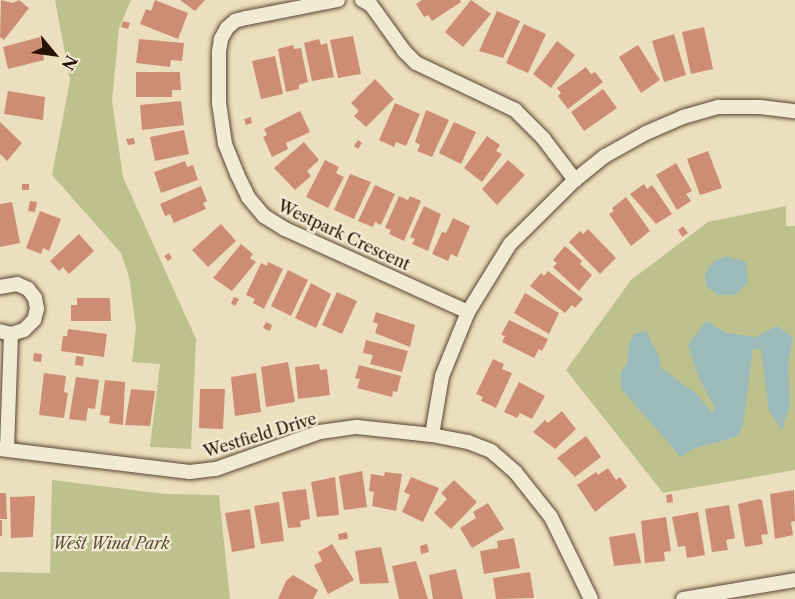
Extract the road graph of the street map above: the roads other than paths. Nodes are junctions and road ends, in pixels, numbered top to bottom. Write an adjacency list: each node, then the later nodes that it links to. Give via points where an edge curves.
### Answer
1 (338, 0): 6 (street, Westpark Crescent, via 246,18 227,28 219,52 219,103 225,144 237,174 248,197 264,216 285,230)
2 (362, 0): 4 (street, via 416,63 515,110 543,138)
3 (795, 111): 4 (street, via 719,107 683,117 626,144)
4 (574, 180): 6 (street, via 510,244)
5 (0, 287): 7 (street, via 17,284 28,289 36,309 31,324 19,332)
6 (468, 312): 8 (street, via 442,376)
7 (5, 332): 9 (street)
8 (432, 435): 9 (street, Westfield Drive, via 357,427 320,432 216,469 190,472); 11 (street, Westfield Drive, via 491,451 516,472 550,517)
9 (3, 449)
10 (795, 580): 12 (street)
11 (591, 599)
12 (683, 599)

